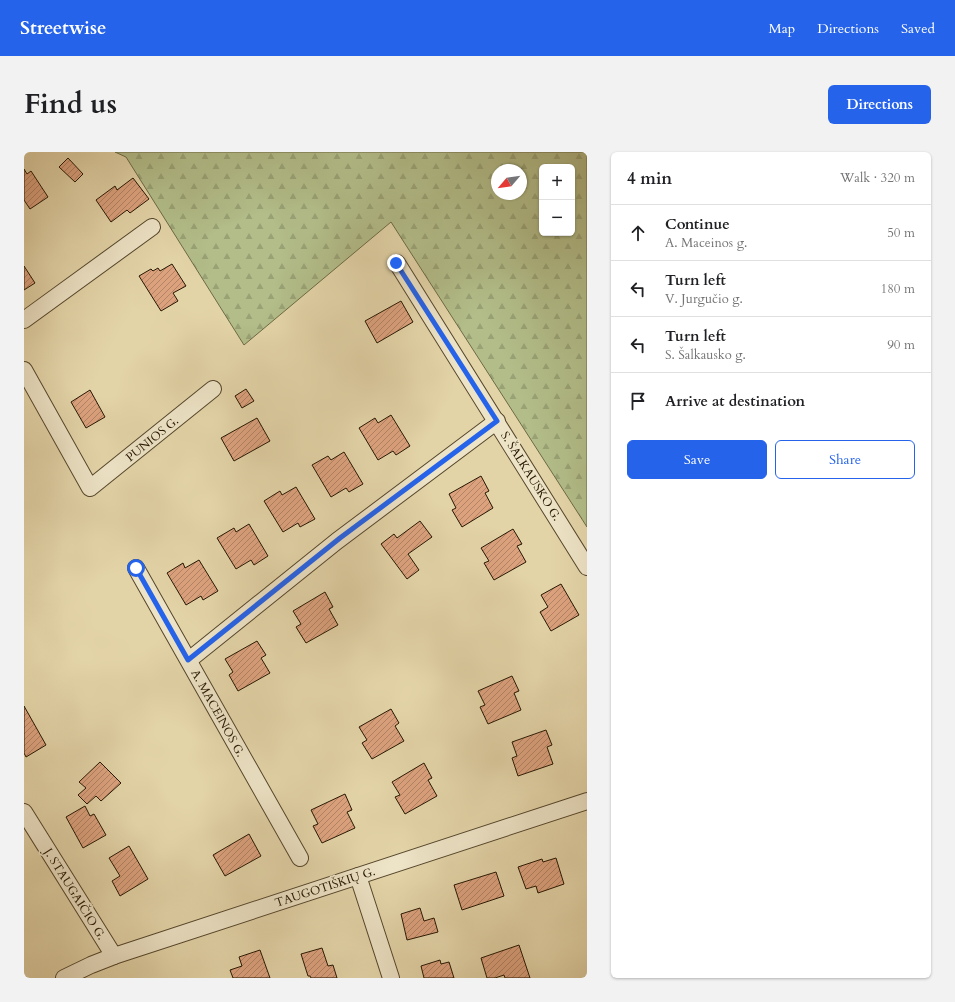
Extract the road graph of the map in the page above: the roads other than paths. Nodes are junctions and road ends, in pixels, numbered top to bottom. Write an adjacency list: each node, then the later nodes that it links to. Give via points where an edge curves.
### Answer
1 (152, 227): 3 (street)
2 (396, 263): 6 (street, S. ŠALKAUSKO G.)
3 (24, 320)
4 (24, 370): 5 (street, PUNIOS G., via 90,488)
5 (213, 390)
6 (497, 421): 7 (street, S. ŠALKAUSKO G.); 9 (street, via 340,538)
7 (587, 566)
8 (136, 568): 9 (street, A. MACEINOS G.)
9 (188, 660): 12 (street, A. MACEINOS G.)
10 (587, 801): 13 (street, TAUGOTIŠKIŲ G.)
11 (24, 812): 14 (street, J. STAUGAIČIO G.)
12 (300, 858)
13 (358, 876): 14 (street, TAUGOTIŠKIŲ G.); 16 (street)
14 (114, 956): 15 (street, TAUGOTIŠKIŲ G.)
15 (64, 978)
16 (391, 978)

